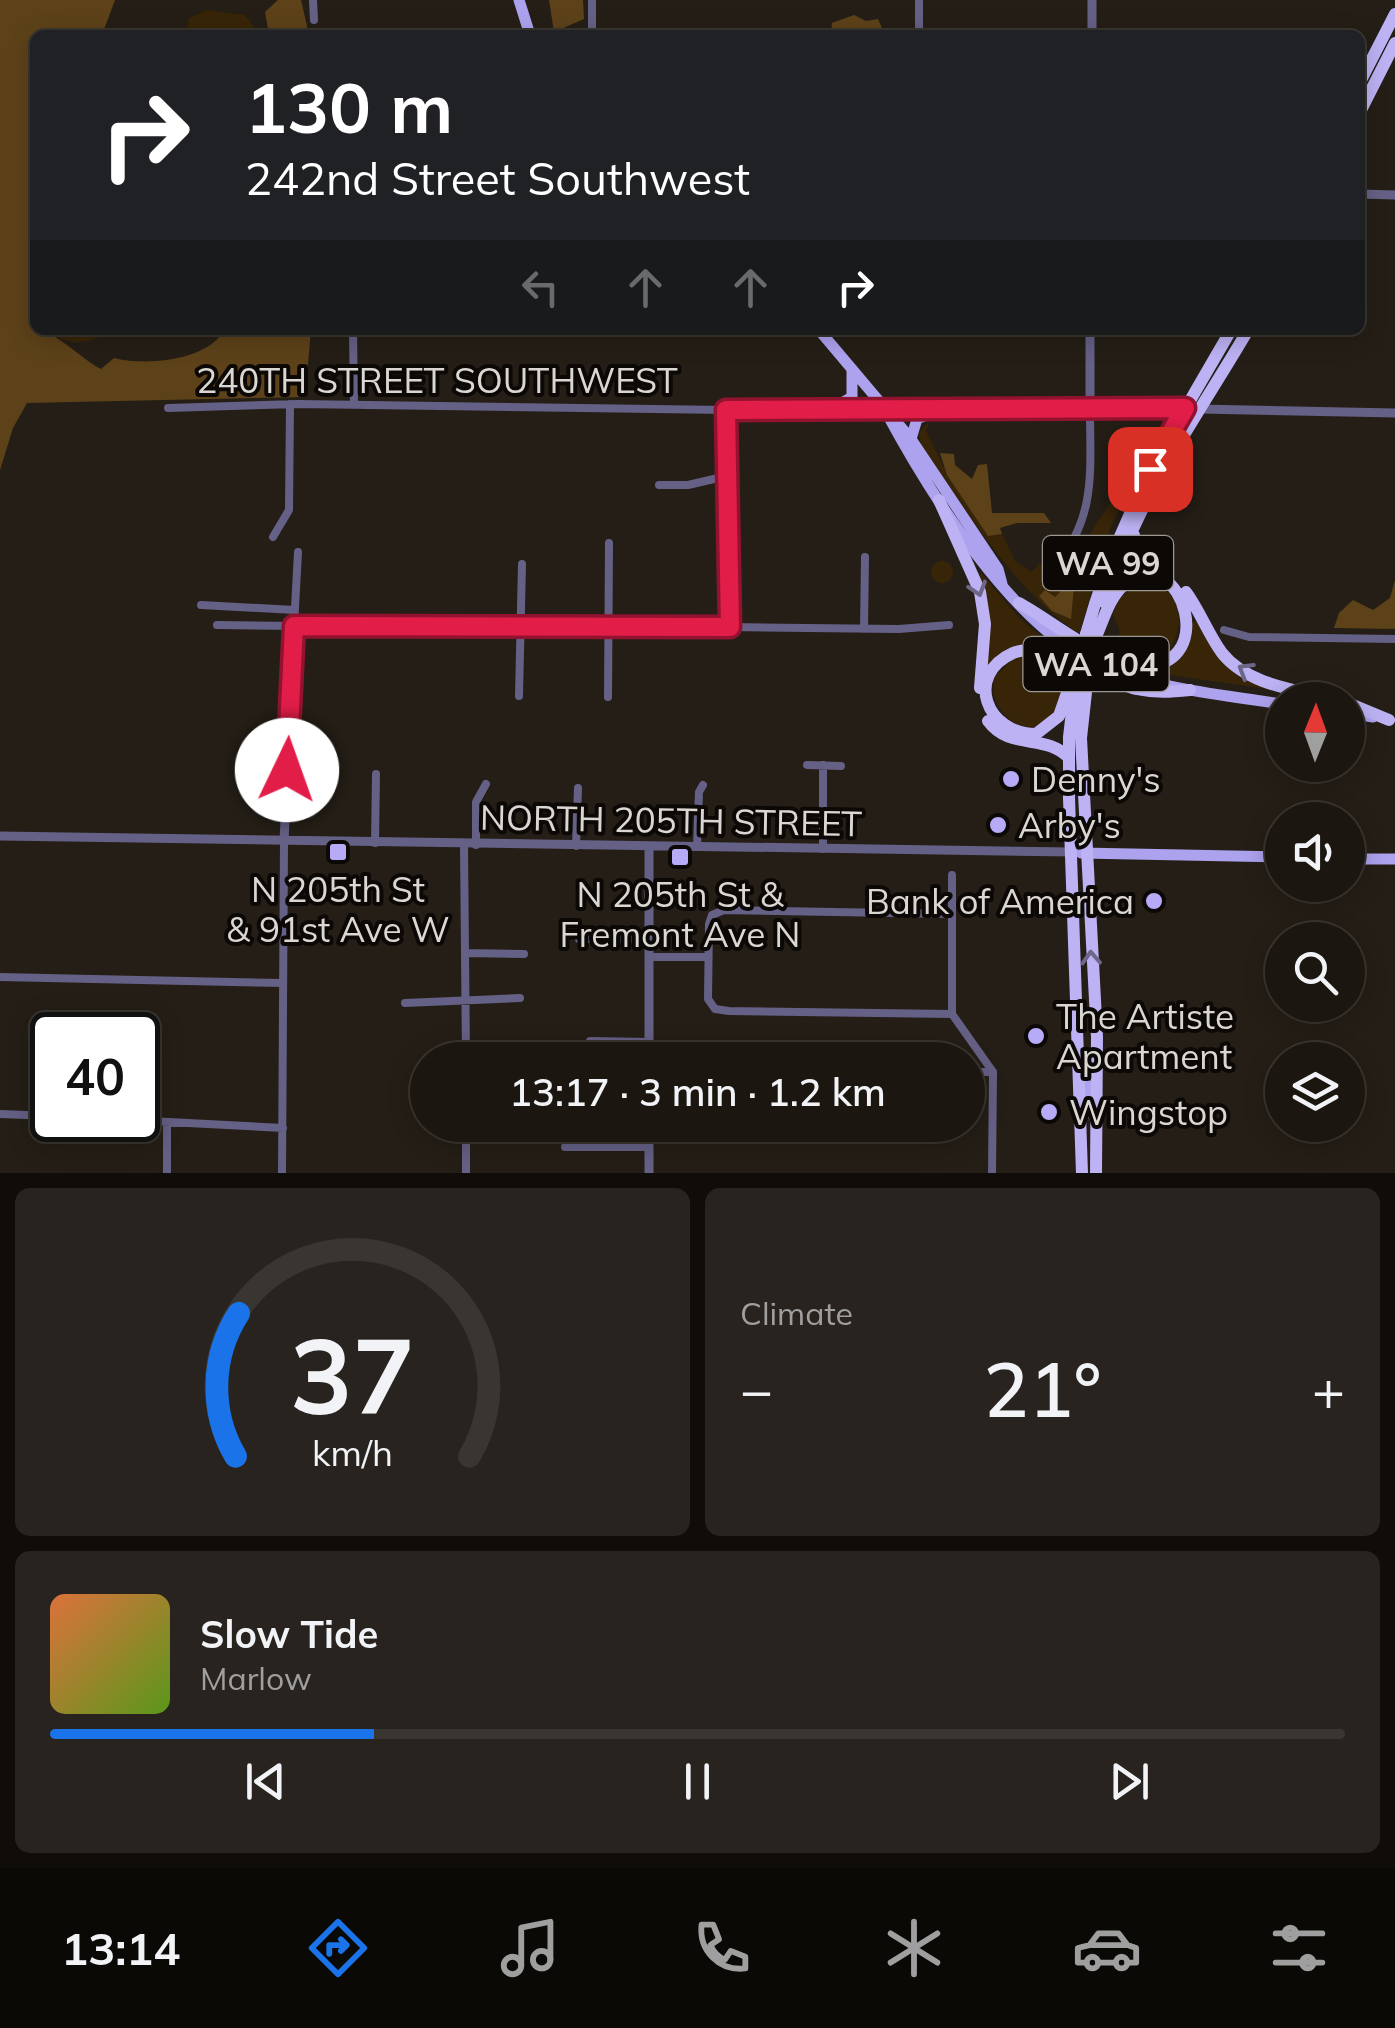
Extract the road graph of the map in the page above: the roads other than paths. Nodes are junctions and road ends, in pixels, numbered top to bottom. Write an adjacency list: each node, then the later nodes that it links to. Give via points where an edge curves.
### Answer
1 (314, 0): 7 (street)
2 (519, 0): 8 (main road)
3 (592, 0): 9 (street)
4 (919, 0): 10 (street)
5 (1092, 0): 11 (street)
6 (1395, 14): 13 (highway)
7 (314, 20)
8 (528, 30)
9 (592, 30)
10 (918, 30)
11 (1092, 30)
12 (1395, 43): 14 (highway)
13 (1365, 72)
14 (1365, 102)
15 (1365, 194): 16 (street)
16 (1395, 194)
17 (353, 335): 24 (street)
18 (824, 335): 22 (main road, WA 104)
19 (1090, 335): 26 (street)
20 (1227, 335): 27 (highway, WA 99)
21 (1244, 335): 27 (highway, WA 99)
22 (851, 365): 29 (main road, via 852,397); 30 (main road, WA 104)
23 (290, 404): 24 (street, 240TH STREET SOUTHWEST); 25 (street, 240TH STREET SOUTHWEST); 38 (street, via 289,510)
24 (354, 404): 28 (street, 240TH STREET SOUTHWEST)
25 (168, 408)
26 (1090, 408): 27 (street, 240TH STREET SOUTHWEST); 31 (street, 240TH STREET SOUTHWEST); 43 (street, via 1087,512)
27 (1192, 408): 32 (street, 240TH STREET SOUTHWEST); 37 (highway, WA 99); 56 (highway, WA 99, via 1136,493 1110,554)
28 (726, 410): 29 (street, 240TH STREET SOUTHWEST); 34 (street)
29 (828, 411): 30 (street, 240TH STREET SOUTHWEST)
30 (886, 412): 31 (street, 240TH STREET SOUTHWEST); 33 (main road, WA 104); 36 (main road, WA 104)
31 (934, 412): 33 (main road, via 917,419)
32 (1395, 413)
33 (911, 439): 44 (main road, WA 104)
34 (726, 476): 35 (street); 53 (street)
35 (658, 485)
36 (939, 500): 44 (main road, WA 104); 67 (highway, one-way to 67, via 980,592 986,717 1010,740 1049,744)
37 (1137, 519): 56 (highway, WA 99); 59 (highway, one-way to 37, via 1237,668 1187,592 1136,558)
38 (272, 538)
39 (610, 543): 52 (street)
40 (298, 552): 47 (street)
41 (865, 557): 54 (street)
42 (522, 564): 51 (street)
43 (1054, 568)
44 (1002, 584): 45 (main road, WA 104)
45 (1019, 603): 56 (highway, via 1096,650 1138,664 1158,662 1178,649 1186,608 1165,582 1131,581); 60 (main road, WA 104, via 1060,642 1098,665)
46 (201, 605): 47 (street)
47 (295, 610): 50 (street)
48 (217, 625): 50 (street)
49 (949, 625): 54 (street)
50 (294, 626): 51 (street); 76 (street)
51 (518, 626): 52 (street); 61 (street)
52 (608, 626): 53 (street); 62 (street)
53 (730, 627): 54 (street)
54 (864, 629)
55 (1224, 630): 57 (street, via 1250,637)
56 (1090, 637): 58 (highway, WA 99, bridge)
57 (1395, 639)
58 (1082, 680): 60 (highway, via 1059,716 1036,734 1007,728 990,711 986,689 992,671 1021,650 1132,688); 67 (highway, WA 99); 84 (highway, WA 99)
59 (1270, 682)
60 (1190, 690): 63 (main road, WA 104)
61 (519, 696)
62 (608, 697)
63 (1265, 701)
64 (1365, 710): 66 (highway)
65 (1365, 716): 66 (main road)
66 (1392, 720)
67 (1069, 758): 84 (highway, WA 99)
68 (807, 765): 69 (street)
69 (823, 766): 70 (street); 83 (street)
70 (841, 766)
71 (376, 774): 77 (street)
72 (486, 784): 79 (street, via 476,802)
73 (703, 785): 82 (street)
74 (578, 788): 80 (street)
75 (0, 836): 76 (street, NORTH 205TH STREET)
76 (284, 842): 77 (street, NORTH 205TH STREET); 97 (street)
77 (375, 843): 78 (street, NORTH 205TH STREET)
78 (464, 844): 79 (street, NORTH 205TH STREET); 92 (street)
79 (476, 844): 80 (street, NORTH 205TH STREET)
80 (576, 846): 81 (street, NORTH 205TH STREET)
81 (650, 847): 82 (street, NORTH 205TH STREET); 90 (street)
82 (697, 847): 83 (street, NORTH 205TH STREET)
83 (823, 850): 84 (street, NORTH 205TH STREET)
84 (1079, 853): 85 (main road, NORTH 205TH STREET); 106 (highway, WA 99); 111 (highway, WA 99, one-way to 84)
85 (1265, 858)
86 (1365, 858): 87 (main road)
87 (1395, 859)
88 (952, 875): 89 (street)
89 (948, 914): 95 (street, via 724,910 712,915); 101 (street)
90 (649, 939): 91 (street); 94 (street)
91 (579, 940)
92 (466, 954): 93 (street); 98 (street)
93 (524, 954)
94 (649, 957): 95 (street); 103 (street)
95 (708, 957): 101 (street, via 708,998 716,1008)
96 (0, 977): 97 (street)
97 (283, 983): 112 (street)
98 (466, 998): 99 (street); 100 (street); 102 (street)
99 (520, 998)
100 (405, 1003)
101 (952, 1014): 105 (street)
102 (466, 1042)
103 (649, 1042)
104 (985, 1072): 105 (street)
105 (994, 1072): 121 (street)
106 (1081, 1077): 111 (main road); 122 (highway, WA 99)
107 (0, 1114): 108 (street)
108 (30, 1115)
109 (160, 1122): 110 (street)
110 (167, 1122): 112 (street); 117 (street)
111 (1097, 1122): 123 (highway, WA 99)
112 (283, 1128): 118 (street)
113 (466, 1142): 119 (street)
114 (649, 1142): 116 (street)
115 (564, 1147): 116 (street)
116 (649, 1147): 120 (street)
117 (167, 1173)
118 (282, 1173)
119 (466, 1173)
120 (649, 1173)
121 (992, 1173)
122 (1082, 1173)
123 (1096, 1173)

